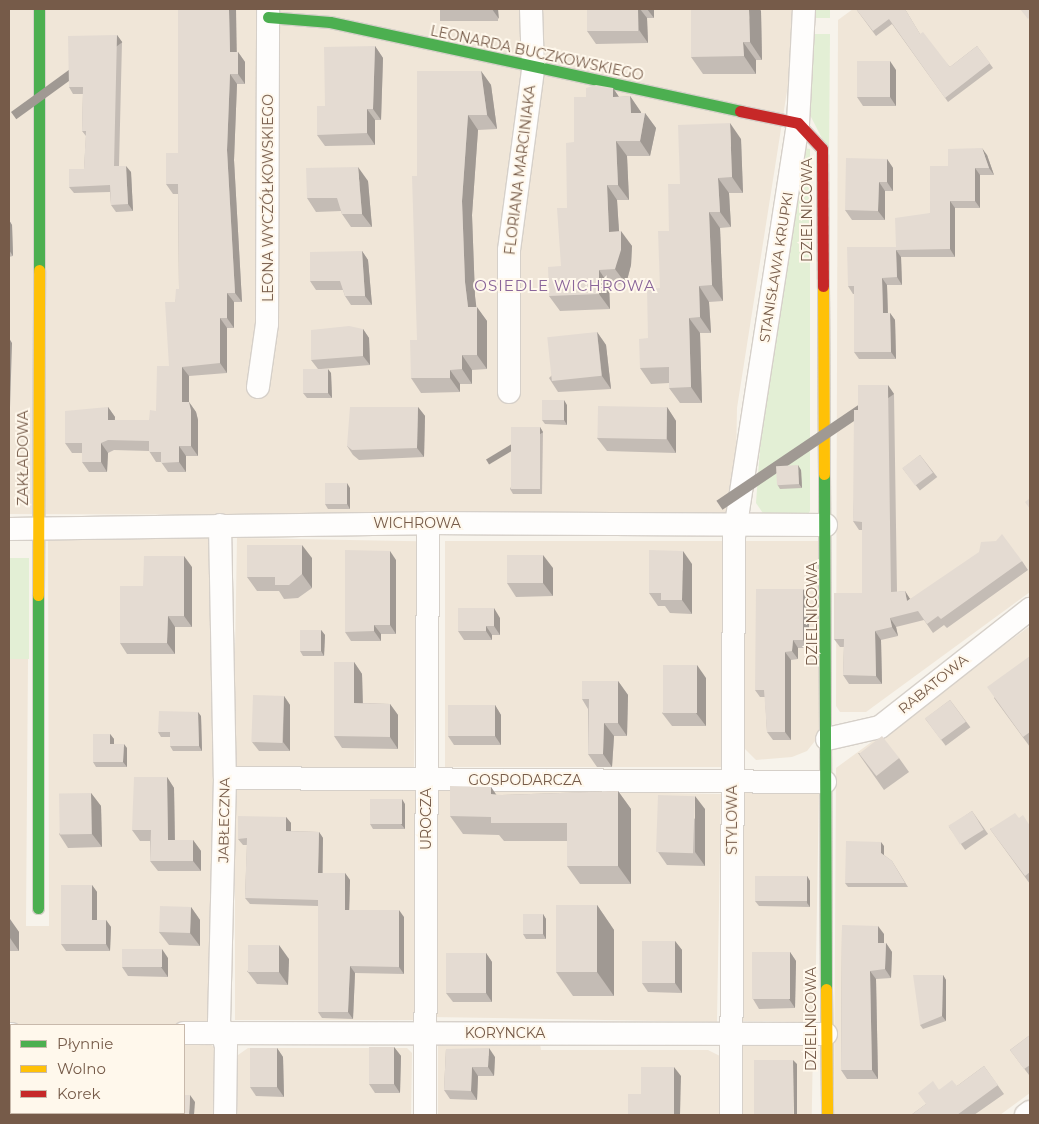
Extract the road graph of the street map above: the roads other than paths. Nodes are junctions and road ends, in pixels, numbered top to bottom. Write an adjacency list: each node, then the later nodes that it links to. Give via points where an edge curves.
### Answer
1 (39, 9): 13 (street, ZAKŁADOWA)
2 (531, 9): 5 (street, FLORIANA MARCINIAKA)
3 (804, 9): 6 (street, STANISŁAWA KRUPKI)
4 (268, 13): 5 (street, LEONARDA BUCZKOWSKIEGO, via 330,22); 7 (street, LEONA WYCZÓŁKOWSKIEGO, via 267,324)
5 (532, 69): 6 (street, LEONARDA BUCZKOWSKIEGO); 8 (street, FLORIANA MARCINIAKA, via 509,250)
6 (798, 123): 11 (street, STANISŁAWA KRUPKI); 12 (street, DZIELNICOWA, via 822,149 822,493)
7 (258, 387)
8 (509, 392)
9 (428, 523): 10 (street, WICHROWA); 11 (street, WICHROWA); 18 (street, UROCZA)
10 (220, 524): 13 (street, WICHROWA); 17 (street, JABŁECZNA)
11 (736, 525): 12 (street, WICHROWA); 19 (street, STYLOWA)
12 (826, 525): 16 (street, DZIELNICOWA)
13 (38, 526): 14 (street, WICHROWA); 21 (street, ZAKŁADOWA)
14 (9, 529)
15 (1030, 609): 16 (street, RABATOWA, via 880,727)
16 (827, 739): 20 (street, DZIELNICOWA)
17 (225, 778): 18 (street, GOSPODARCZA); 24 (street, JABŁECZNA)
18 (426, 779): 19 (street, GOSPODARCZA); 22 (street, UROCZA)
19 (732, 781): 20 (street, GOSPODARCZA); 25 (street, STYLOWA)
20 (825, 782): 26 (street, DZIELNICOWA)
21 (38, 908)
22 (425, 1032): 24 (street, KORYNCKA); 25 (street, KORYNCKA); 29 (street, UROCZA)
23 (185, 1033): 24 (street, KORYNCKA)
24 (222, 1033): 28 (street, JABŁECZNA)
25 (732, 1034): 26 (street, KORYNCKA); 30 (street, STYLOWA)
26 (826, 1034): 31 (street, DZIELNICOWA)
27 (1030, 1112): 32 (street)
28 (225, 1115)
29 (425, 1115)
30 (731, 1115)
31 (827, 1115)
32 (1026, 1115)

